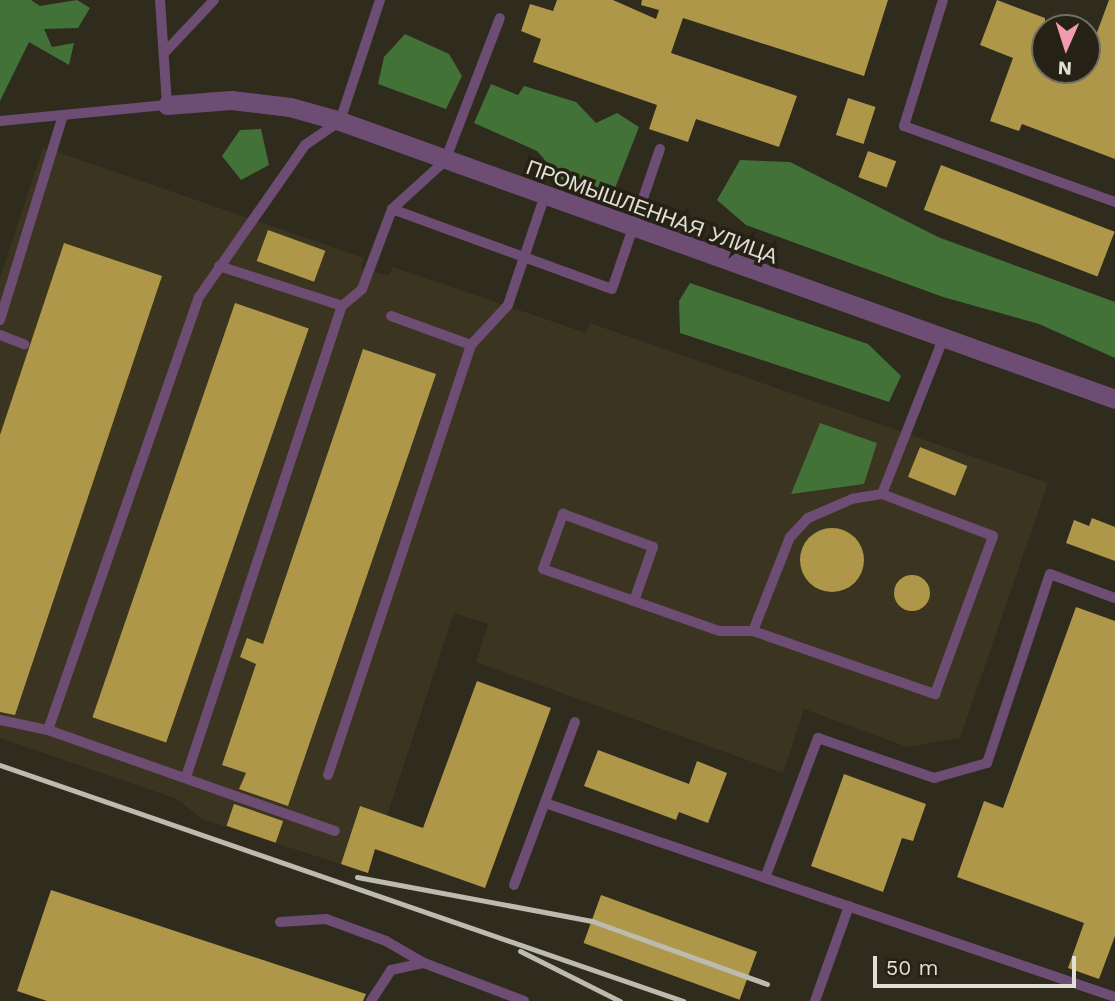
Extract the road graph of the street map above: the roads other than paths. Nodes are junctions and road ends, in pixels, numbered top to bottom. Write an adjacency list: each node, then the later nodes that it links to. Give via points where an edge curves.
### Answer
1 (160, 0): 6 (lane)
2 (214, 0): 6 (lane)
3 (380, 0): 10 (lane)
4 (943, 0): 14 (lane, via 904,127)
5 (500, 18): 12 (lane)
6 (166, 51): 7 (lane)
7 (167, 105): 8 (lane); 10 (street, ПРОМЫШЛЕННАЯ УЛИЦА, via 231,100 290,107)
8 (63, 115): 9 (lane); 21 (lane)
9 (0, 121)
10 (340, 121): 12 (street, ПРОМЫШЛЕННАЯ УЛИЦА); 18 (lane, via 305,145)
11 (660, 149): 16 (lane)
12 (445, 161): 13 (street, ПРОМЫШЛЕННАЯ УЛИЦА); 15 (lane)
13 (544, 198): 16 (street, ПРОМЫШЛЕННАЯ УЛИЦА); 17 (lane)
14 (1115, 202)
15 (392, 209): 17 (lane); 19 (lane, via 362,289)
16 (633, 230): 17 (lane, via 612,289); 23 (street, ПРОМЫШЛЕННАЯ УЛИЦА)
17 (524, 258): 25 (lane, via 508,305)
18 (219, 266): 19 (lane); 33 (lane, via 199,297)
19 (342, 306): 35 (lane)
20 (391, 316): 25 (lane)
21 (0, 320)
22 (0, 335): 24 (lane)
23 (943, 339): 26 (street, ПРОМЫШЛЕННАЯ УЛИЦА); 27 (lane)
24 (23, 344)
25 (471, 345): 34 (lane)
26 (1115, 399)
27 (882, 494): 30 (lane, via 852,499 808,518 790,537); 30 (lane, via 993,536 935,694)
28 (1115, 598): 38 (lane, via 1050,574 987,763 934,778 818,738)
29 (634, 601): 29 (lane, via 653,547 563,514 543,569); 30 (lane, via 719,631)
30 (753, 631)
31 (0, 720): 33 (lane)
32 (575, 722): 36 (lane)
33 (48, 730): 35 (lane)
34 (328, 775)
35 (186, 777): 37 (lane)
36 (545, 803): 38 (lane); 39 (lane)
37 (335, 831)
38 (765, 878): 40 (lane)
39 (514, 885)
40 (849, 906): 43 (lane); 46 (lane)
41 (280, 922): 42 (lane, via 326,919 386,941)
42 (424, 963): 44 (lane, via 391,970); 45 (lane)
43 (1115, 997)
44 (371, 1001)
45 (524, 1001)
46 (815, 1001)

